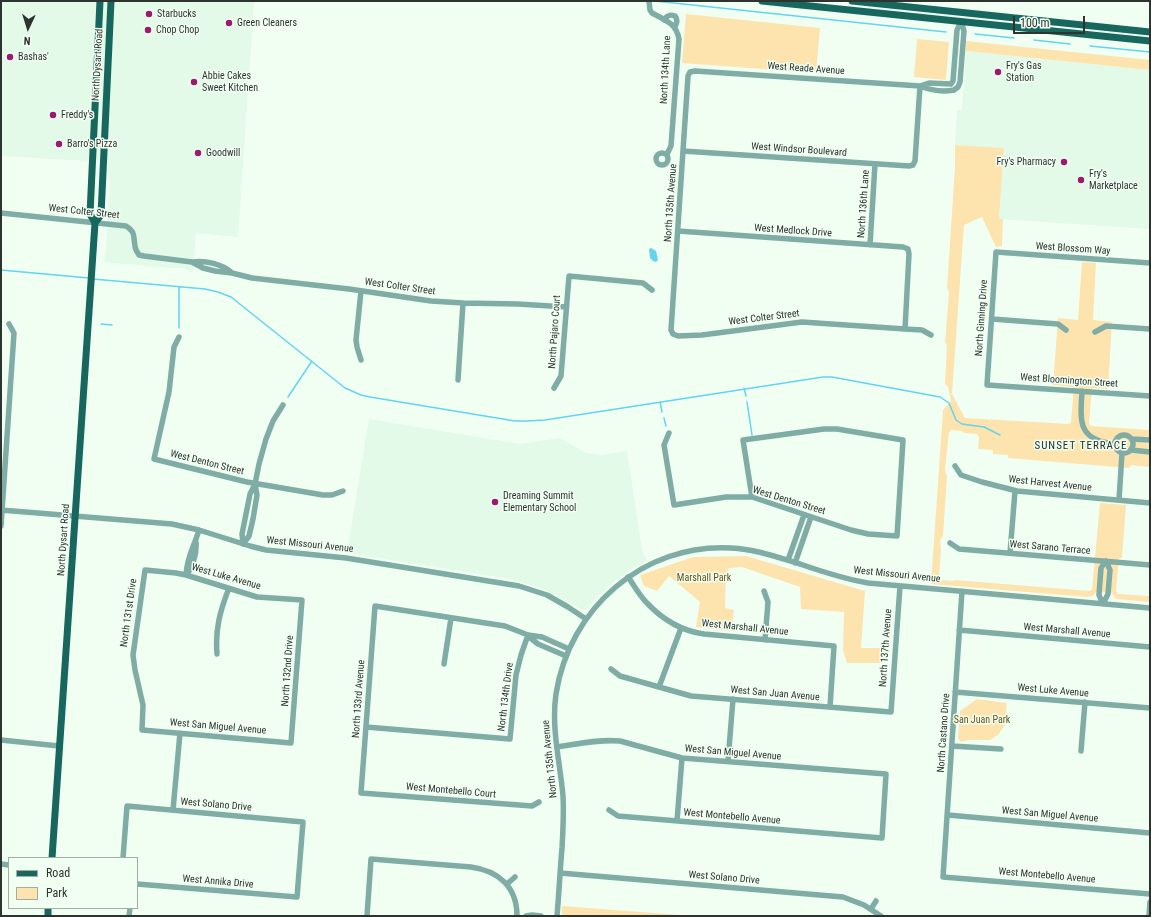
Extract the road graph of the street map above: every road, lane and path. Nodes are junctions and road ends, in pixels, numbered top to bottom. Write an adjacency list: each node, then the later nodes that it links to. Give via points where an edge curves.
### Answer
1 (100, 1): 15 (main road, North Dysart Road)
2 (111, 1): 16 (main road, North Dysart Road)
3 (762, 1): 8 (main road)
4 (852, 1): 6 (main road)
5 (649, 3): 7 (street, North 134th Lane, via 652,13)
6 (962, 13): 8 (main road); 9 (main road)
7 (664, 20): 10 (street, North 134th Lane); 10 (street, via 670,14 675,16)
8 (961, 21): 12 (main road); 17 (street, via 957,30); 20 (street, via 964,31 960,82)
9 (1042, 21): 11 (main road); 12 (main road, via 1049,26 1076,29)
10 (675, 27): 22 (street, North 134th Lane, via 679,39 671,146)
11 (1147, 31): 12 (main road, via 1128,34 1092,30)
12 (1083, 34): 13 (main road)
13 (1150, 41)
14 (690, 72): 18 (street, West Reade Avenue); 21 (street, North 135th Avenue)
15 (97, 76): 16 (main road); 25 (main road, North Dysart Road, via 90,214)
16 (108, 76): 25 (main road, North Dysart Road, via 101,215)
17 (951, 84): 19 (street, West Reade Avenue); 20 (street)
18 (920, 86): 19 (street, West Reade Avenue, via 929,89); 23 (street, West Windsor Boulevard, via 913,166)
19 (935, 87): 20 (street, West Reade Avenue)
20 (954, 90)
21 (683, 151): 23 (street, West Windsor Boulevard); 26 (street, North 135th Avenue)
22 (666, 154)
23 (876, 164): 27 (street, North 136th Lane)
24 (1, 213): 25 (street, West Colter Street)
25 (94, 223): 31 (street, West Colter Street, via 126,226 132,230 139,255 192,262 203,268 252,278); 68 (main road, North Dysart Road)
26 (678, 232): 27 (street, West Medlock Drive); 40 (street, North 135th Avenue, via 671,330)
27 (870, 245): 36 (street, West Medlock Drive, via 908,248)
28 (996, 252): 29 (street, West Blossom Way); 34 (street, North Ginning Drive)
29 (1150, 263)
30 (652, 290): 33 (street, North Pajaro Court, via 643,283 569,276)
31 (361, 291): 32 (street, West Colter Street); 43 (street, via 356,340)
32 (463, 303): 33 (street, West Colter Street); 44 (street)
33 (566, 307): 46 (street, North Pajaro Court, via 561,376)
34 (992, 319): 38 (street, via 1058,324); 45 (street, North Ginning Drive)
35 (9, 324): 64 (street, via 14,333)
36 (905, 328): 40 (street, West Colter Street, via 802,322 702,335); 41 (street, West Colter Street, via 922,330)
37 (1150, 329): 39 (street, via 1106,326)
38 (1066, 330)
39 (1095, 332)
40 (673, 334)
41 (931, 335)
42 (180, 337): 58 (street, West Denton Street, via 174,347 170,392 154,459)
43 (361, 360)
44 (458, 380)
45 (987, 385): 47 (street, West Bloomington Street)
46 (554, 388)
47 (1082, 391): 48 (street, West Bloomington Street); 53 (street, via 1080,416 1084,429 1096,440)
48 (1150, 396)
49 (283, 405): 58 (street, via 266,439)
50 (669, 433): 61 (street, West Denton Street, via 664,445 674,505 726,497)
51 (1132, 439): 52 (street); 53 (street, via 1123,435 1116,439); 54 (street)
52 (1150, 440)
53 (1115, 444): 56 (street)
54 (1131, 450): 55 (street); 56 (street)
55 (1150, 452)
56 (1122, 453): 62 (street)
57 (955, 466): 60 (street, West Harvest Avenue, via 961,474)
58 (255, 484): 59 (street, West Denton Street, via 323,496); 65 (street); 66 (street, via 257,496)
59 (343, 490)
60 (1015, 491): 62 (street, West Harvest Avenue); 76 (street)
61 (752, 498): 67 (street, West Denton Street); 69 (street, West Denton Street, via 743,440 824,429 903,440 897,536 868,534)
62 (1119, 500): 63 (street, West Harvest Avenue)
63 (1150, 503)
64 (2, 510): 68 (street, West Missouri Avenue); 70 (street)
65 (247, 511): 66 (street); 75 (street, via 242,534)
66 (254, 512): 75 (street, via 249,536)
67 (804, 514): 69 (street, West Denton Street); 72 (street)
68 (75, 516): 71 (street, West Missouri Avenue, via 172,524); 117 (main road, North Dysart Road)
69 (811, 517): 73 (street)
70 (1, 526)
71 (199, 530): 75 (street, West Missouri Avenue); 82 (street, via 186,566)
72 (796, 536): 73 (street); 77 (street)
73 (803, 539): 79 (street)
74 (950, 543): 76 (street, West Sarano Terrace, via 959,549)
75 (243, 544): 92 (street, West Missouri Avenue, via 519,586 547,595)
76 (1010, 553): 78 (street, West Sarano Terrace)
77 (788, 560): 79 (street, West Missouri Avenue); 83 (street, West Missouri Avenue, via 744,549 699,549 669,556)
78 (1106, 561): 80 (street, West Sarano Terrace); 89 (street, via 1110,570 1108,594); 89 (street, via 1101,568 1099,595)
79 (795, 562): 84 (street, West Missouri Avenue, via 839,577)
80 (1150, 565)
81 (145, 570): 82 (street, West Luke Avenue); 113 (street, North 131st Drive, via 133,655 142,705)
82 (186, 575): 85 (street, West Luke Avenue)
83 (628, 577): 92 (street, North 135th Avenue, via 601,600); 93 (street, West Marshall Avenue, via 650,606 662,617)
84 (900, 586): 87 (street, West Missouri Avenue); 111 (street, North 137th Avenue)
85 (229, 588): 88 (street, West Luke Avenue, via 257,597); 101 (street, via 219,616)
86 (764, 591): 97 (street, via 768,602)
87 (962, 591): 89 (street, West Missouri Avenue); 94 (street, North Castano Drive)
88 (302, 600): 116 (street, North 132nd Drive)
89 (1103, 604): 90 (street, West Missouri Avenue)
90 (1150, 608)
91 (451, 618): 95 (street, via 505,626); 103 (street); 112 (street, North 133rd Avenue, via 375,606)
92 (586, 619): 100 (street, North 135th Avenue)
93 (681, 628): 97 (street, West Marshall Avenue, via 704,634); 105 (street)
94 (959, 630): 99 (street, West Marshall Avenue); 106 (street, North Castano Drive)
95 (528, 635): 96 (street); 98 (street); 112 (street, North 134th Drive, via 516,675 510,739)
96 (548, 640): 98 (street); 100 (street)
97 (765, 640): 109 (street, West Marshall Avenue, via 834,646)
98 (545, 647): 102 (street)
99 (1150, 647)
100 (569, 649): 102 (street, North 135th Avenue)
101 (217, 654)
102 (566, 656): 119 (street, North 135th Avenue, via 559,676 554,707)
103 (444, 664)
104 (611, 669): 105 (street, West San Juan Avenue, via 620,676)
105 (659, 687): 107 (street, West San Juan Avenue, via 691,696)
106 (955, 692): 108 (street, West Luke Avenue); 118 (street, North Castano Drive)
107 (733, 699): 109 (street, West San Juan Avenue); 123 (street)
108 (1085, 702): 110 (street, West Luke Avenue); 121 (street)
109 (830, 707): 111 (street, West San Juan Avenue)
110 (1150, 708)
111 (891, 712)
112 (366, 727): 124 (street, North 133rd Avenue)
113 (142, 730): 114 (street, West San Miguel Avenue)
114 (180, 733): 116 (street, West San Miguel Avenue); 126 (street)
115 (1, 740): 117 (street)
116 (291, 743)
117 (59, 746): 132 (main road, North Dysart Road)
118 (952, 746): 120 (street); 128 (street, North Castano Drive)
119 (557, 747): 122 (street, West San Miguel Avenue, via 611,740); 134 (street, North 135th Avenue, via 563,795)
120 (1001, 749)
121 (1081, 751)
122 (682, 758): 123 (street, West San Miguel Avenue); 129 (street)
123 (728, 761): 131 (street, West San Miguel Avenue, via 886,774)
124 (361, 793): 125 (street, West Montebello Court, via 532,806)
125 (539, 802)
126 (173, 810): 133 (street, West Solano Drive, via 127,806); 140 (street, West Solano Drive, via 303,822)
127 (609, 810): 129 (street, via 618,816)
128 (948, 815): 130 (street, West San Miguel Avenue); 136 (street, North Castano Drive)
129 (677, 821): 131 (street, West Montebello Avenue)
130 (1150, 833)
131 (882, 838)
132 (52, 857)
133 (123, 857)
134 (560, 873): 143 (street, West Solano Drive, via 838,897); 149 (street, North 135th Avenue)
135 (515, 877): 138 (street)
136 (943, 877): 139 (street, West Montebello Avenue)
137 (138, 884): 140 (street, West Annika Drive)
138 (507, 884): 144 (street, via 480,868 371,859); 145 (street, via 515,900)
139 (1150, 894)
140 (297, 897)
141 (876, 901): 143 (street)
142 (1150, 902): 151 (street)
143 (871, 909): 150 (street, West Solano Drive)
144 (367, 916)
145 (518, 916)
146 (526, 916): 147 (street)
147 (537, 916): 148 (street)
148 (542, 916)
149 (557, 916)
150 (881, 916)
151 (1149, 916)

